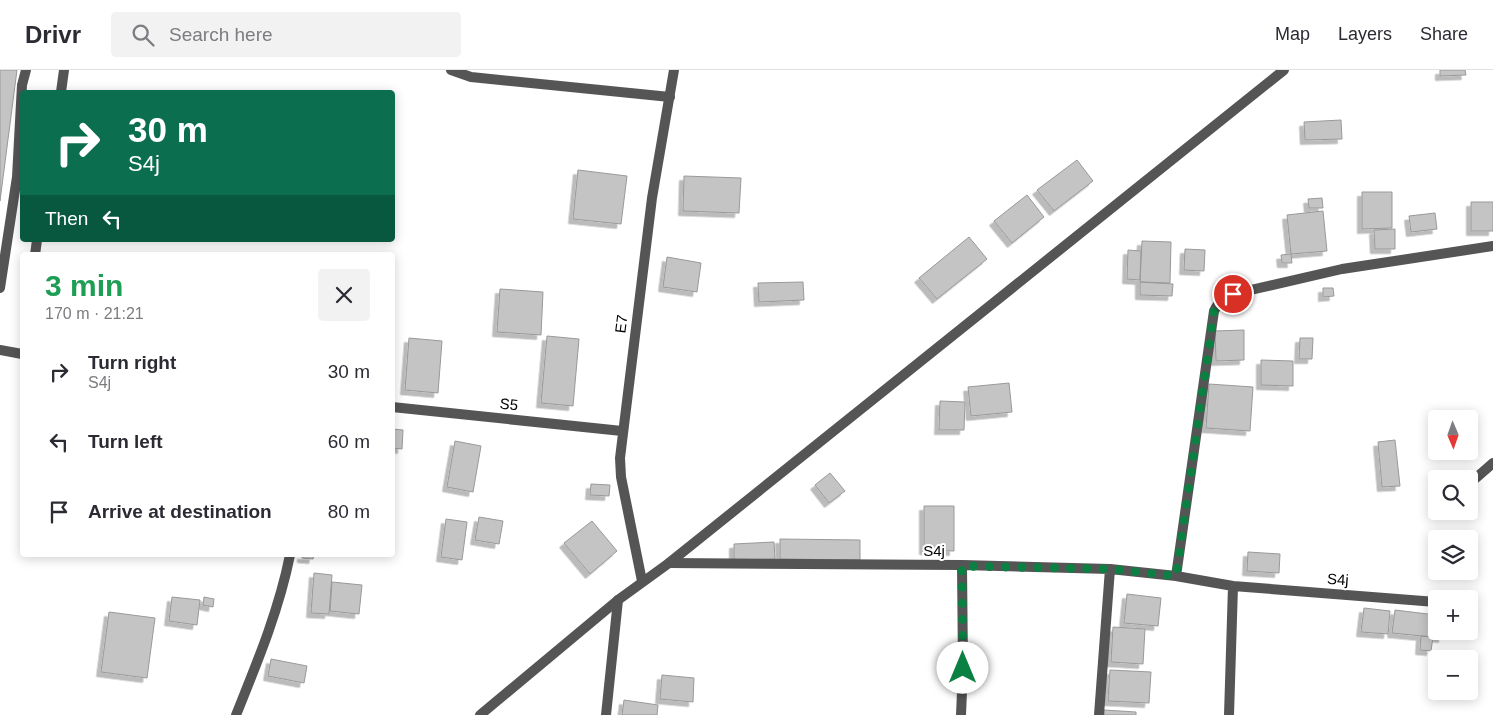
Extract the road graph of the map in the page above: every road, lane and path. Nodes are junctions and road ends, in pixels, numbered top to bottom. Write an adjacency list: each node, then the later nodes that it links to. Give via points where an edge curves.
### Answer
1 (26, 70): 6 (street)
2 (64, 70): 7 (street)
3 (451, 70): 8 (street, via 470,77)
4 (674, 70): 8 (street, E7)
5 (1284, 70): 19 (street)
6 (22, 90)
7 (61, 90)
8 (670, 97): 15 (street, E7, via 652,198)
9 (20, 122): 11 (street, via 17,177)
10 (1493, 246): 22 (street, via 1342,270 1233,294 1217,304)
11 (0, 288)
12 (0, 350): 13 (street)
13 (20, 354)
14 (395, 407): 15 (street, S5)
15 (622, 432): 23 (street, E7, via 621,477)
16 (1493, 463): 17 (street)
17 (1478, 476)
18 (290, 557): 27 (street, via 264,643)
19 (669, 563): 20 (street, S4j); 23 (street)
20 (962, 566): 21 (street, S4j); 30 (street)
21 (1110, 569): 22 (street, S4j); 31 (street)
22 (1176, 576): 24 (street, S4j)
23 (642, 581): 25 (street)
24 (1232, 586): 26 (street, S4j); 32 (street)
25 (618, 600): 28 (street); 29 (street)
26 (1428, 601)
27 (236, 715)
28 (480, 715)
29 (606, 715)
30 (961, 715)
31 (1099, 715)
32 (1229, 715)

